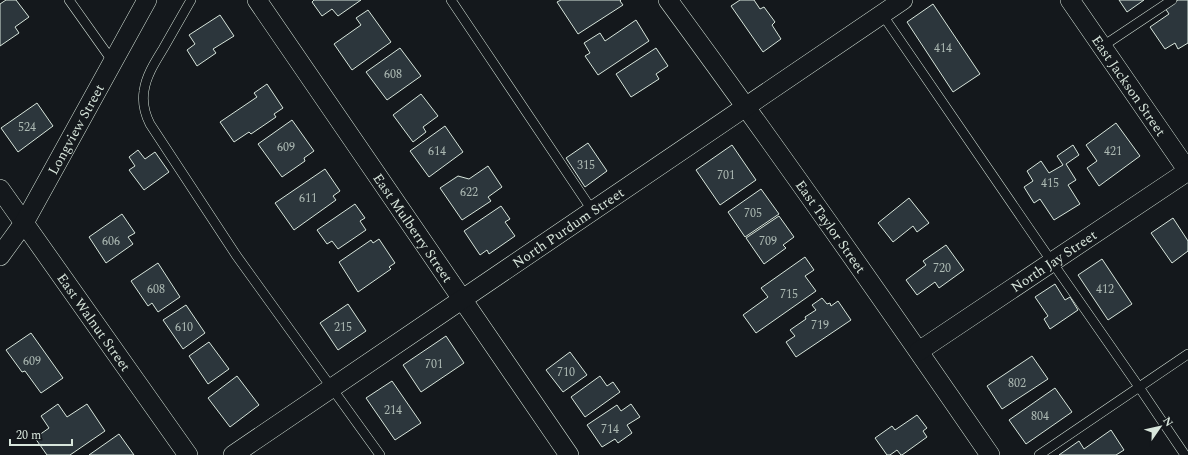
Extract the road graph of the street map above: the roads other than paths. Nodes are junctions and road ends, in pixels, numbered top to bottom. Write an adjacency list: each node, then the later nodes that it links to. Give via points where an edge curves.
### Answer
1 (69, 0): 11 (lane)
2 (147, 0): 11 (street, Longview Street)
3 (191, 0): 22 (lane, via 146,81 143,92 145,115 236,255)
4 (257, 0): 19 (street, East Mulberry Street)
5 (451, 0): 15 (lane)
6 (668, 0): 12 (street, East Taylor Street)
7 (1070, 0): 10 (street, East Jackson Street)
8 (1172, 0): 10 (lane)
9 (892, 5): 12 (street, North Purdum Street); 18 (lane)
10 (1103, 46): 13 (street, East Jackson Street)
11 (113, 62): 16 (street, Longview Street)
12 (747, 107): 15 (street, North Purdum Street); 20 (street, East Taylor Street)
13 (1188, 171): 18 (street, North Jay Street)
14 (0, 189): 16 (street, East Walnut Street)
15 (592, 210): 19 (street, North Purdum Street)
16 (24, 223): 17 (street, Longview Street); 24 (street, East Walnut Street)
17 (0, 256)
18 (1052, 262): 20 (street, North Jay Street); 23 (lane)
19 (461, 299): 22 (street, North Purdum Street); 27 (street, East Mulberry Street)
20 (919, 351): 28 (street, East Taylor Street)
21 (1188, 354): 23 (lane)
22 (332, 387): 25 (street, North Purdum Street); 26 (lane)
23 (1139, 387): 29 (lane); 30 (lane)
24 (188, 455)
25 (233, 455)
26 (380, 455)
27 (569, 455)
28 (990, 455)
29 (1039, 455)
30 (1185, 455)

